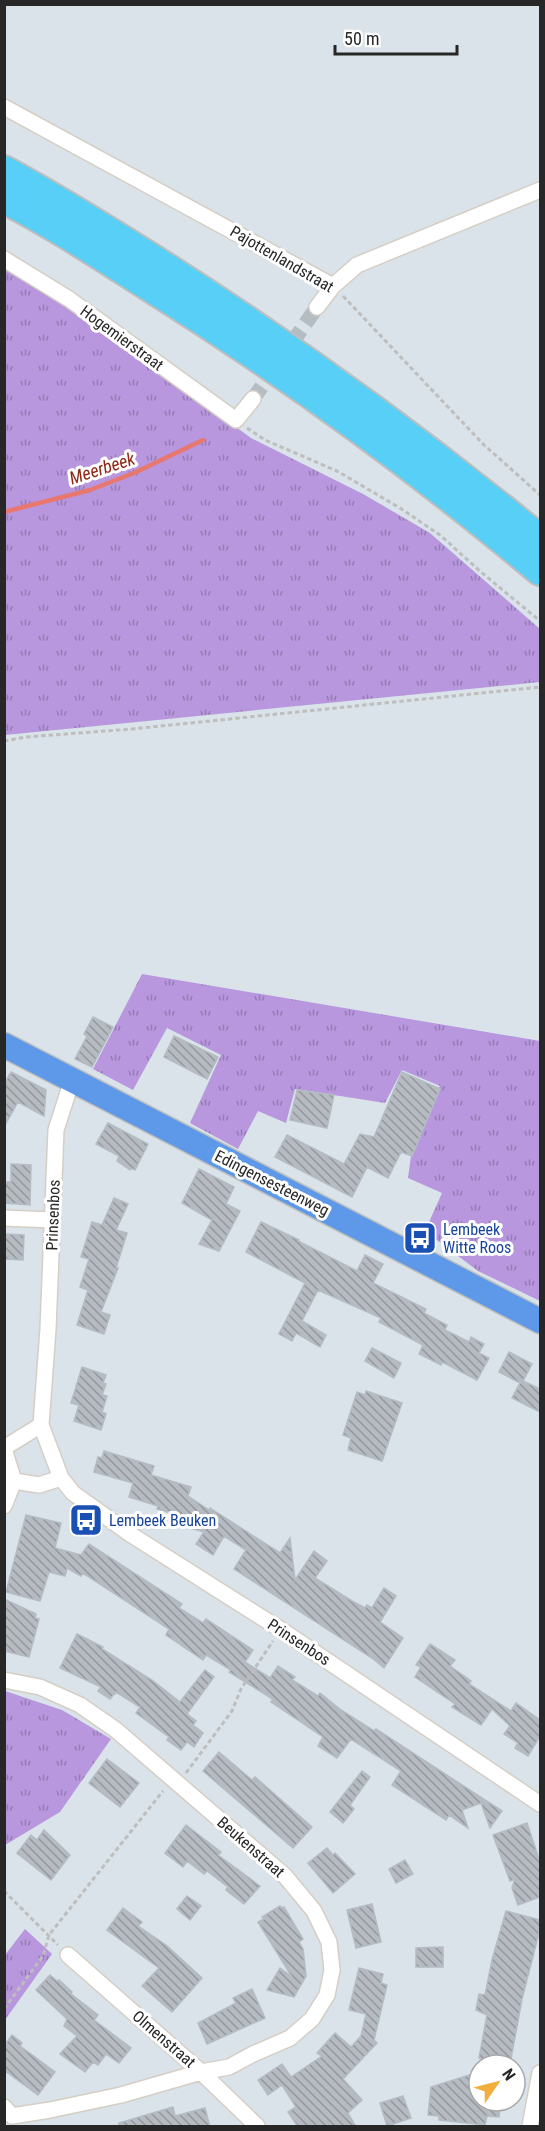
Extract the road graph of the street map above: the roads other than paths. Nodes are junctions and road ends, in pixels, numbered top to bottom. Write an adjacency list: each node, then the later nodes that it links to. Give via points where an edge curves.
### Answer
1 (4, 107): 6 (street, Pajottenlandstraat)
2 (4, 170): 9 (highway, via 113,234 279,341)
3 (540, 190): 6 (street, via 357,264)
4 (4, 199): 10 (highway, via 279,371 459,504)
5 (4, 259): 8 (street, Hogemierstraat, via 69,300 236,420)
6 (333, 286): 7 (street)
7 (317, 307)
8 (253, 399)
9 (540, 538)
10 (540, 571)
11 (4, 1045): 12 (main road, Edingensesteenweg)
12 (72, 1080): 14 (street, Prinsenbos, via 56,1130); 15 (main road, Edingensesteenweg)
13 (4, 1218): 14 (street)
14 (52, 1220): 16 (street, Prinsenbos)
15 (540, 1322)
16 (41, 1425): 17 (street); 18 (street, Prinsenbos)
17 (4, 1448): 19 (street)
18 (61, 1478): 19 (street, via 39,1485); 22 (street, Prinsenbos, via 73,1493 130,1534 280,1629)
19 (14, 1481): 20 (street)
20 (4, 1506)
21 (4, 1680): 24 (street, Beukenstraat, via 40,1687 80,1705 116,1730 285,1876 314,1911 329,1942 332,1970 327,1995 312,2019 290,2038)
22 (540, 1804)
23 (68, 1954): 25 (street, Olmenstraat)
24 (229, 2067): 25 (street, Beukenstraat); 27 (street)
25 (201, 2072): 27 (street, Olmenstraat); 28 (street, Beukenstraat, via 121,2095 50,2110)
26 (540, 2073): 30 (street)
27 (223, 2094): 29 (street, Olmenstraat)
28 (7, 2114)
29 (257, 2127)
30 (530, 2127)

